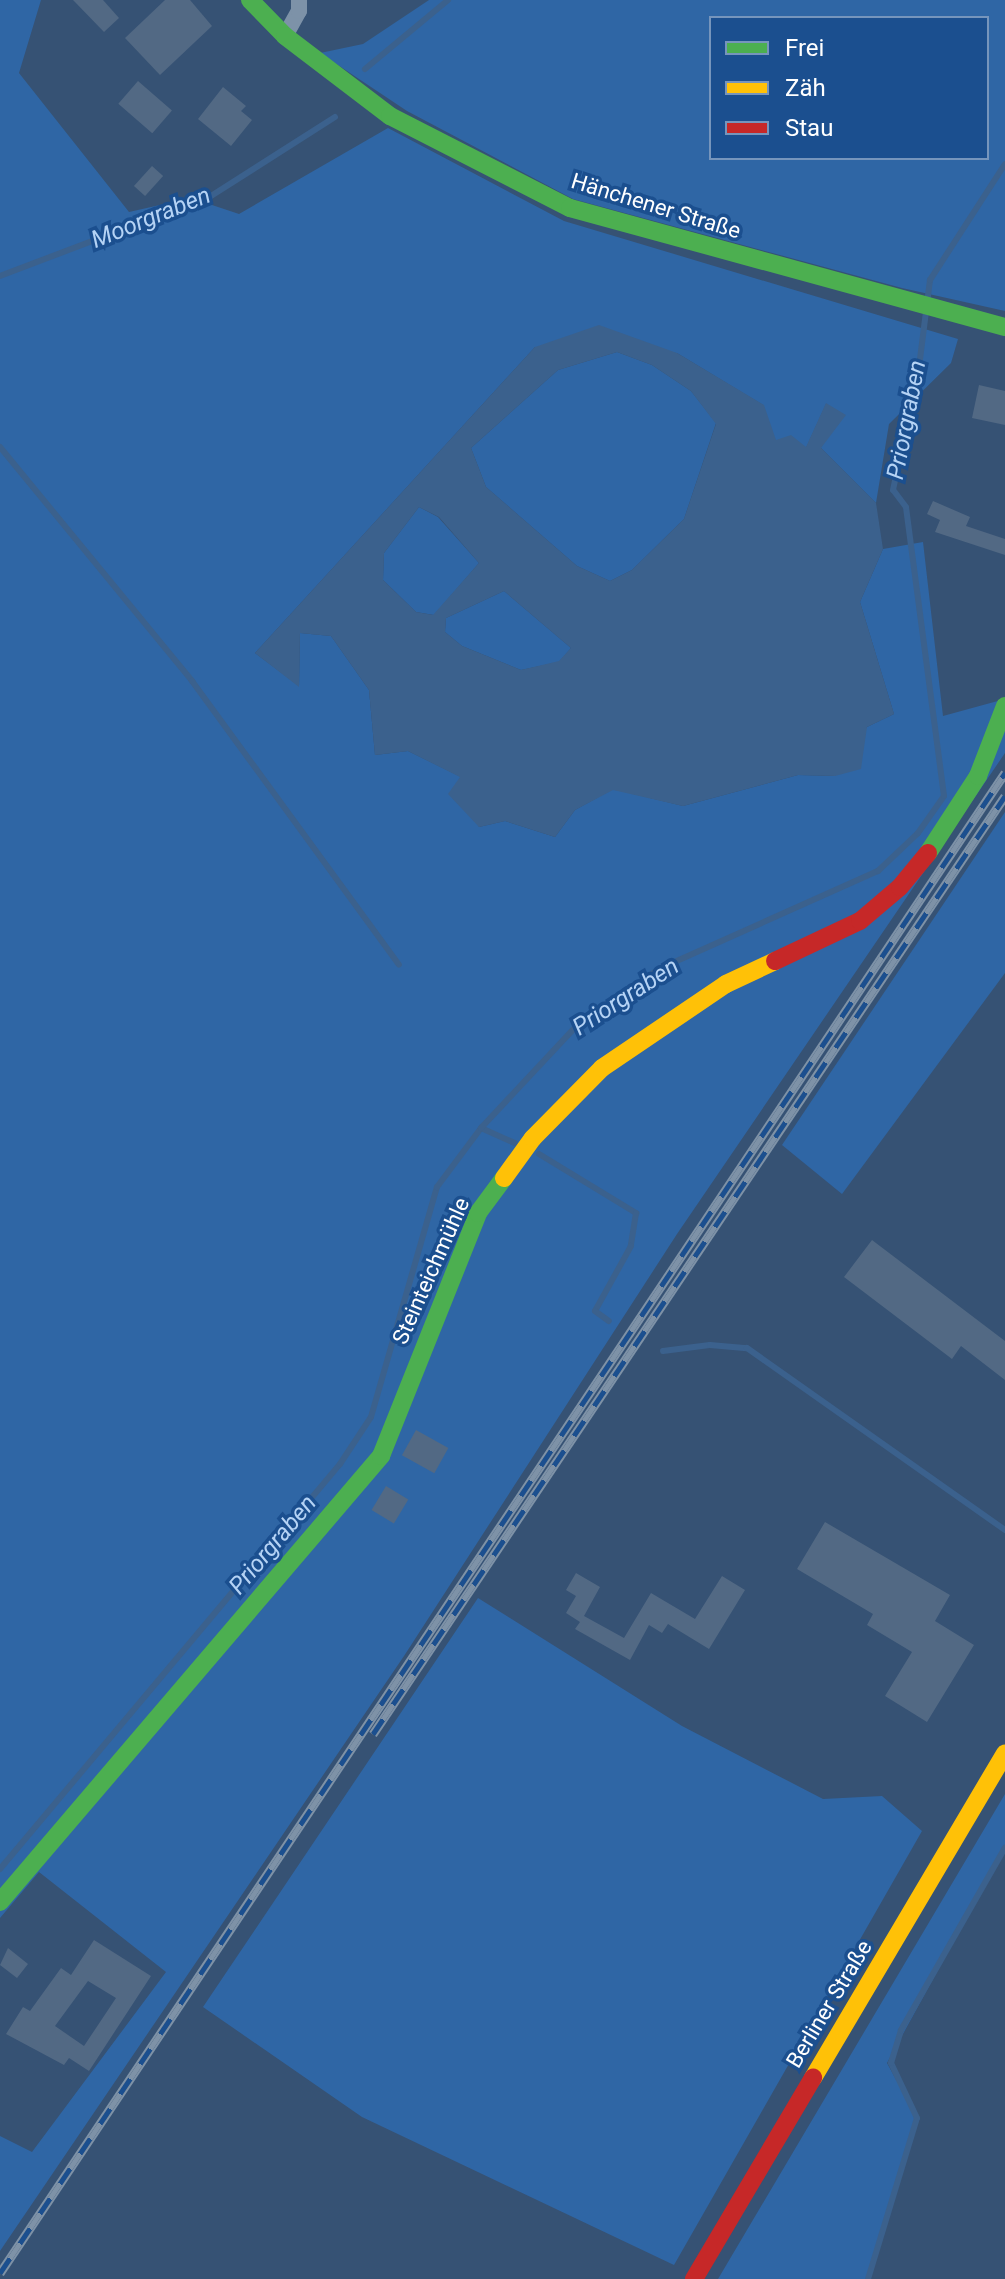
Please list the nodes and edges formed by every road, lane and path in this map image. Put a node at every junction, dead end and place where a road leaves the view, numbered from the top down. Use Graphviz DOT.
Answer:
graph roads {
  1 [pos="250,0"];
  2 [pos="299,0"];
  3 [pos="285,36"];
  4 [pos="1005,327"];
  5 [pos="1005,706"];
  6 [pos="1005,1753"];
  7 [pos="0,1902"];
  8 [pos="694,2279"];
  1 -- 3 [label="street, Hänchener Straße"];
  2 -- 3 [label="street"];
  3 -- 4 [label="street, Hänchener Straße"];
  5 -- 7 [label="street, Steinteichmühle"];
  6 -- 8 [label="street, Berliner Straße"];
}
